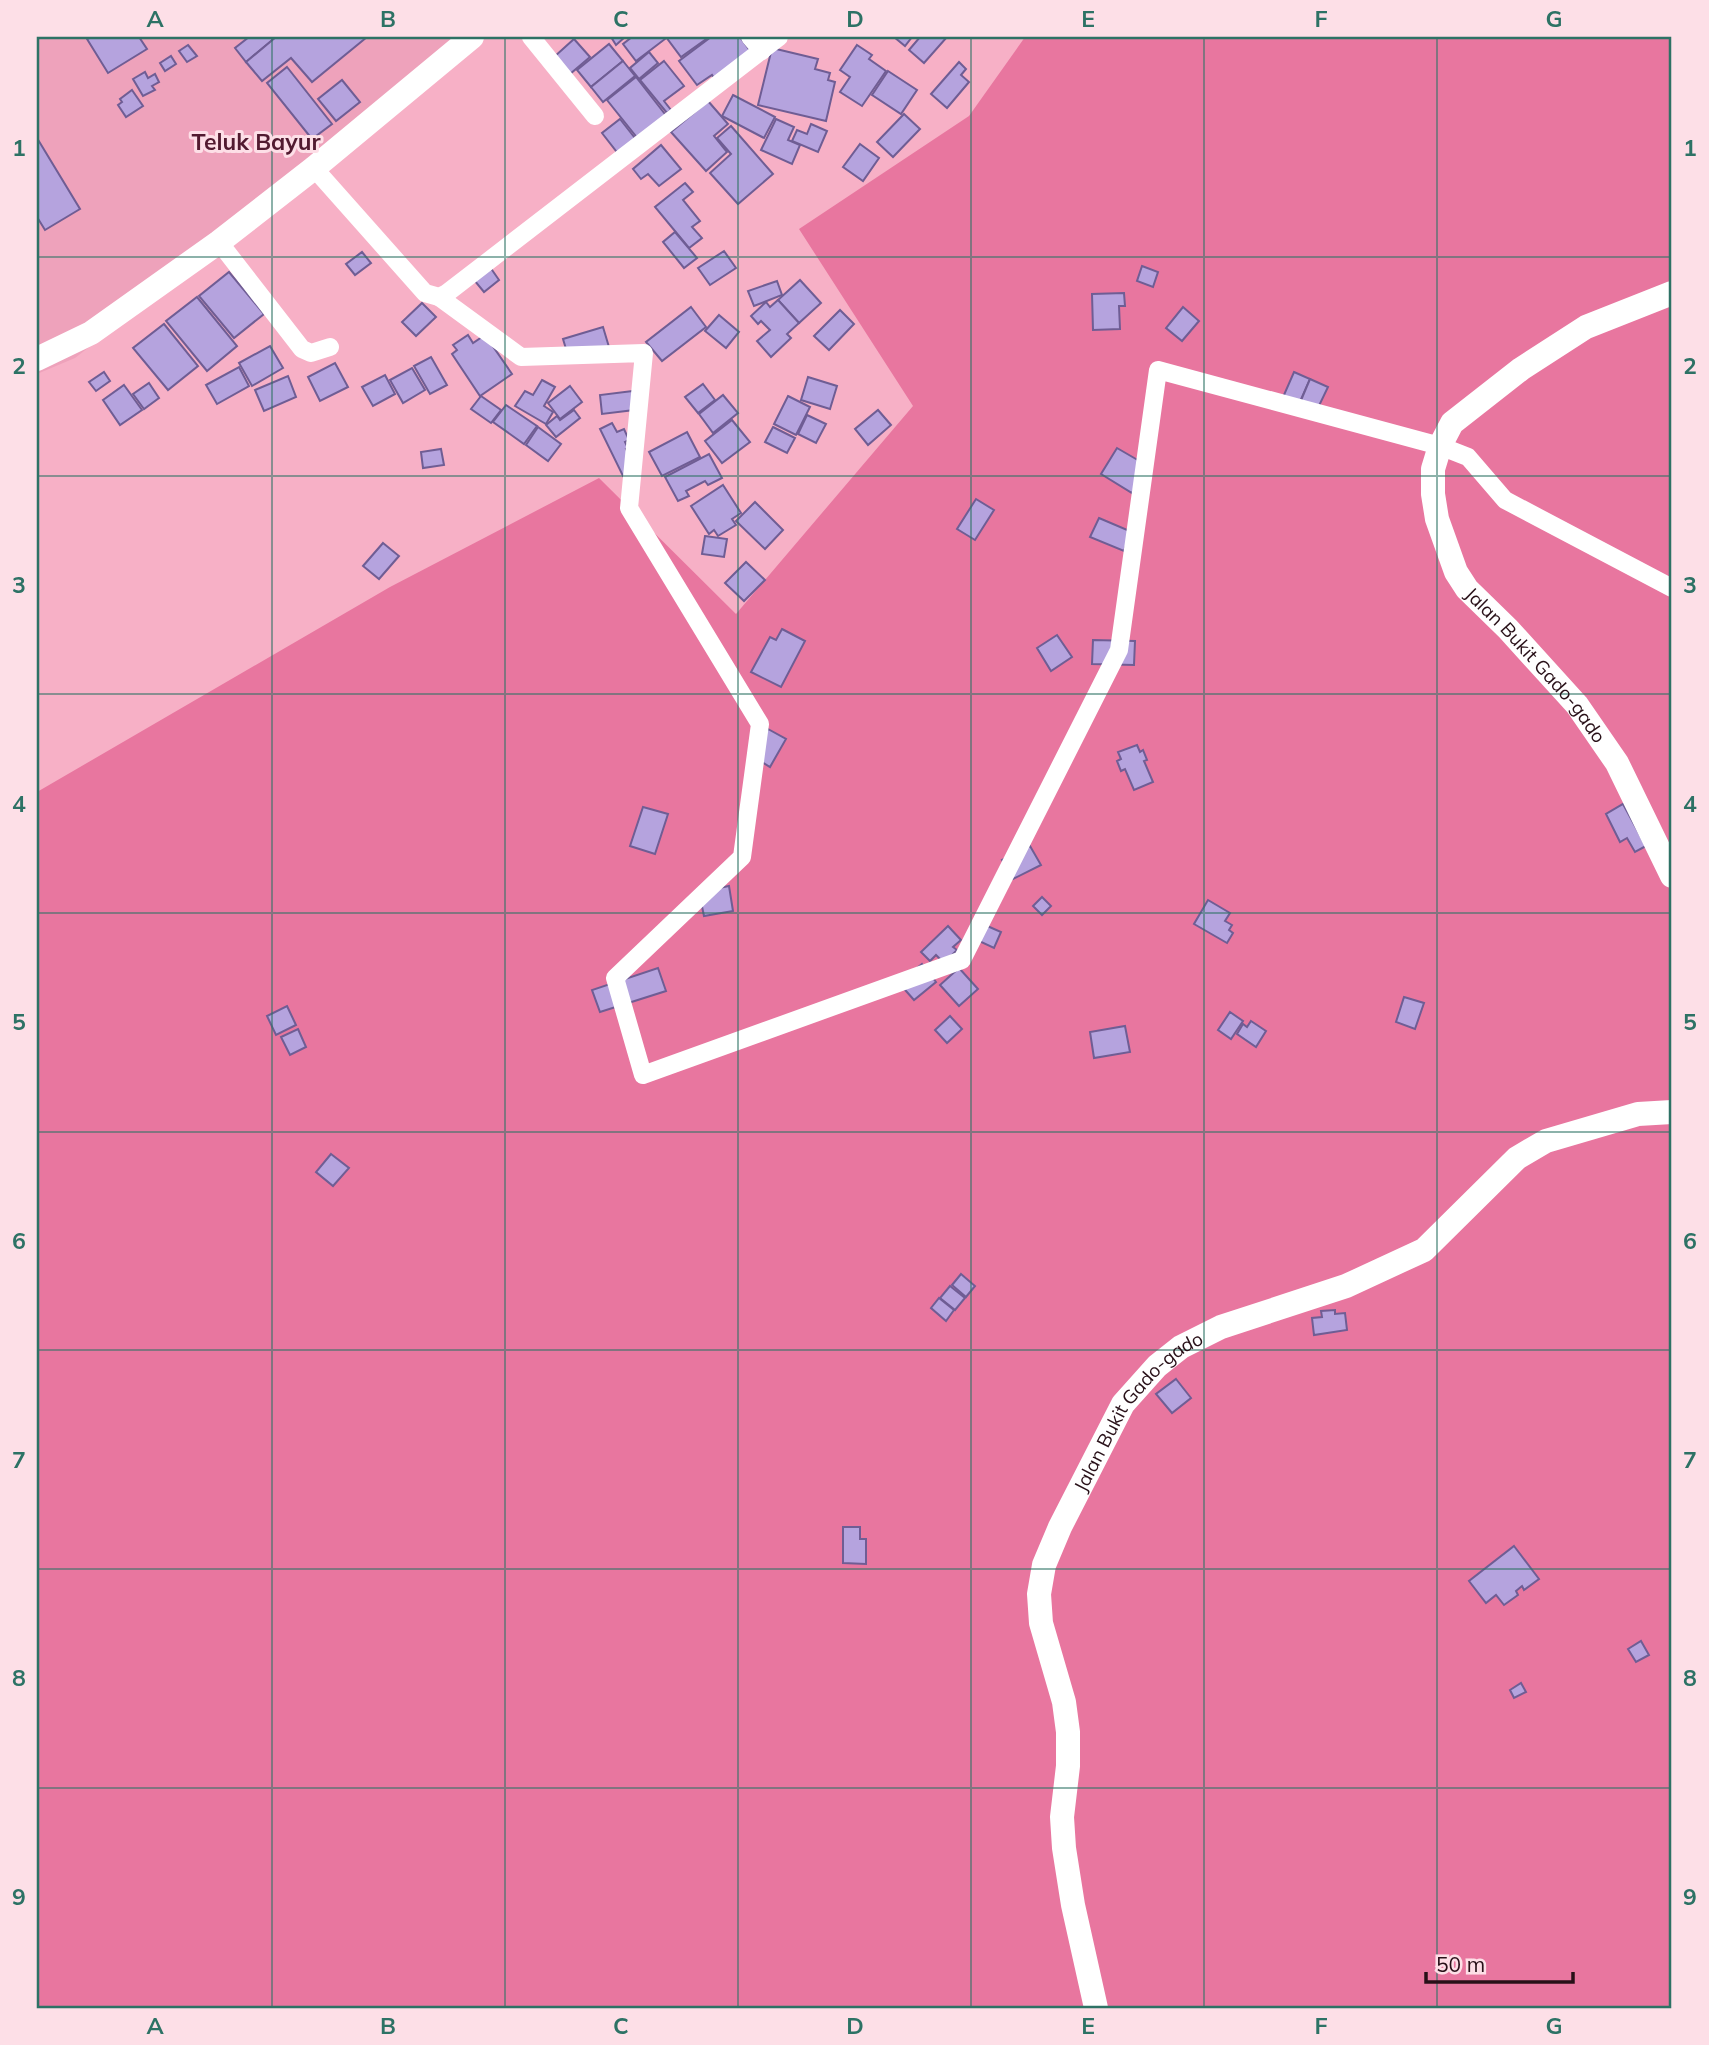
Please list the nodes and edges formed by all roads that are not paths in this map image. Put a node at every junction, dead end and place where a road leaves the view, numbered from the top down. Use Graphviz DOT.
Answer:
graph roads {
  1 [pos="472,37"];
  2 [pos="531,37"];
  3 [pos="779,37"];
  4 [pos="756,44"];
  5 [pos="595,116"];
  6 [pos="314,168"];
  7 [pos="219,242"];
  8 [pos="1672,293"];
  9 [pos="439,297"];
  10 [pos="330,347"];
  11 [pos="37,359"];
  12 [pos="1440,446"];
  13 [pos="1672,588"];
  14 [pos="1672,876"];
  15 [pos="1672,1112"];
  16 [pos="1096,2008"];
  1 -- 6 [label="street"];
  2 -- 5 [label="street"];
  3 -- 4 [label="street"];
  4 -- 9 [label="street"];
  6 -- 7 [label="street"];
  6 -- 9 [label="street"];
  7 -- 10 [label="street"];
  7 -- 11 [label="street"];
  8 -- 12 [label="street"];
  9 -- 12 [label="street"];
  12 -- 13 [label="street"];
  12 -- 14 [label="street, Jalan Bukit Gado-gado"];
  15 -- 16 [label="street, Jalan Bukit Gado-gado"];
}
